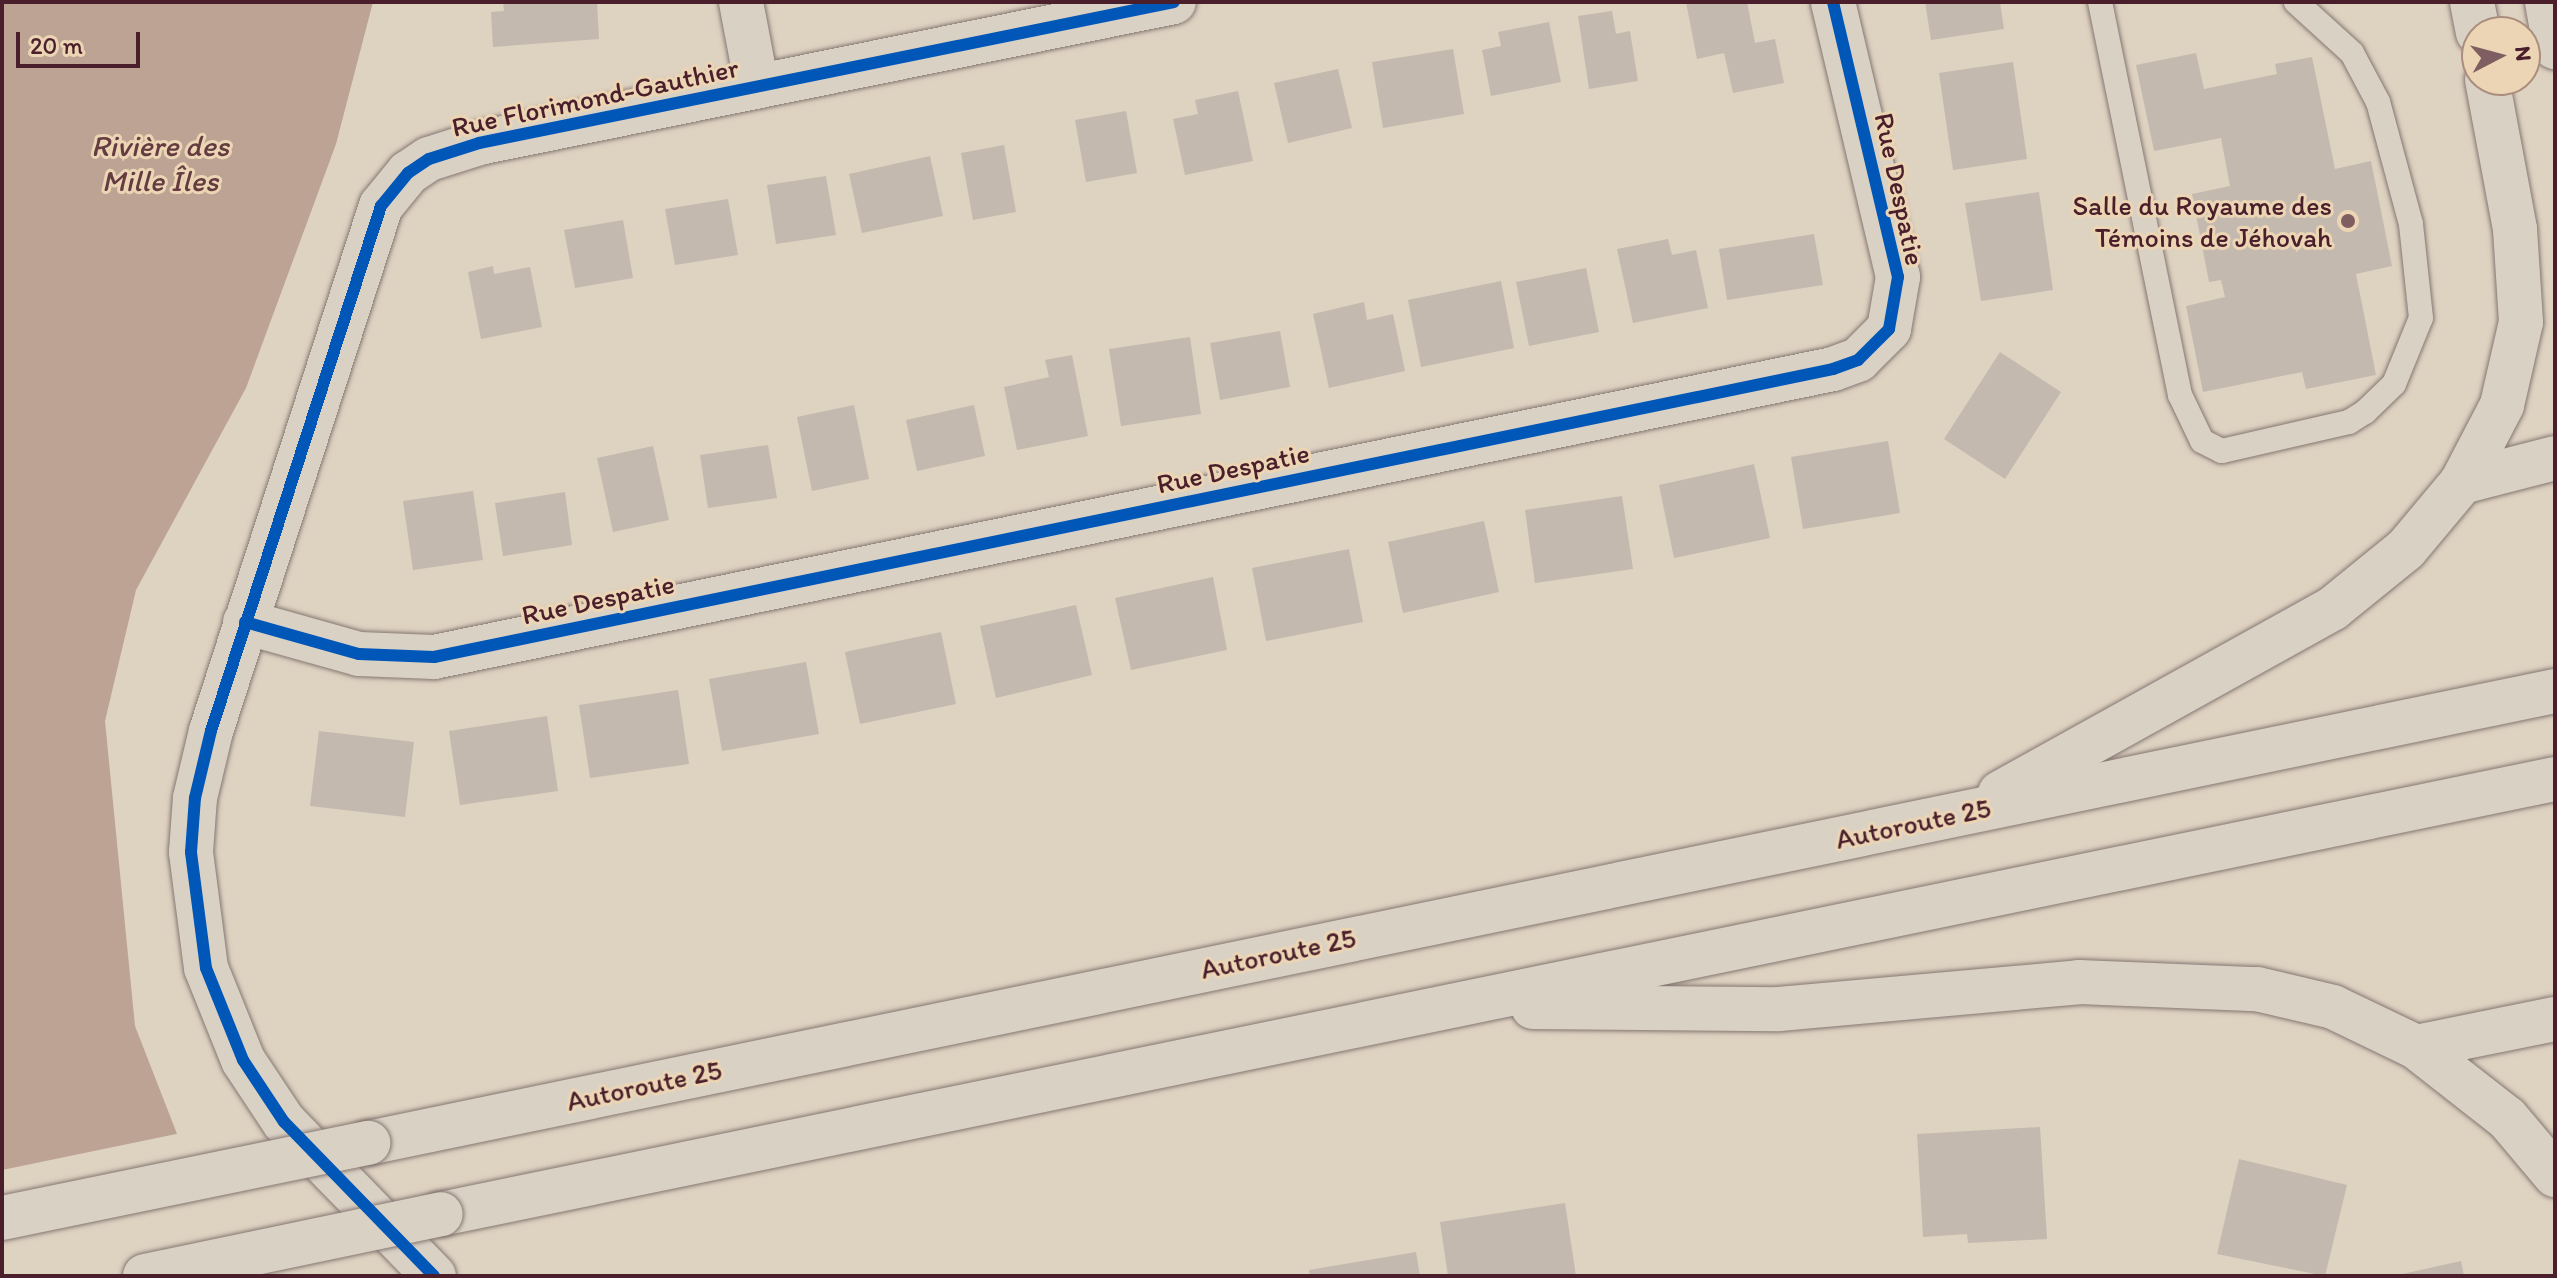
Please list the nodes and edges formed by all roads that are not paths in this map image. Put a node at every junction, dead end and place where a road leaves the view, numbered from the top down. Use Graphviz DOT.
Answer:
graph roads {
  1 [pos="741,2"];
  2 [pos="1174,2"];
  3 [pos="1833,2"];
  4 [pos="2100,2"];
  5 [pos="2296,2"];
  6 [pos="2547,2"];
  7 [pos="2555,47"];
  8 [pos="757,87"];
  9 [pos="2490,96"];
  10 [pos="2555,458"];
  11 [pos="2462,482"];
  12 [pos="245,622"];
  13 [pos="2555,691"];
  14 [pos="2555,779"];
  15 [pos="1967,812"];
  16 [pos="1446,1006"];
  17 [pos="2555,1019"];
  18 [pos="2416,1047"];
  19 [pos="2555,1175"];
  20 [pos="2,1218"];
  21 [pos="145,1276"];
  22 [pos="434,1276"];
  1 -- 8 [label="main road"];
  2 -- 8 [label="main road, Rue Florimond-Gauthier"];
  3 -- 12 [label="main road, Rue Despatie"];
  4 -- 5 [label="lane"];
  6 -- 7 [label="main road"];
  8 -- 12 [label="main road, Rue Florimond-Gauthier"];
  9 -- 11 [label="main road"];
  10 -- 11 [label="main road"];
  11 -- 15 [label="main road"];
  12 -- 22 [label="main road, Rue Florimond-Gauthier"];
  13 -- 15 [label="main road, Autoroute 25"];
  14 -- 16 [label="main road"];
  15 -- 20 [label="main road, Autoroute 25, bridge"];
  16 -- 18 [label="main road"];
  16 -- 21 [label="main road, bridge"];
  17 -- 18 [label="main road"];
  18 -- 19 [label="main road"];
}
